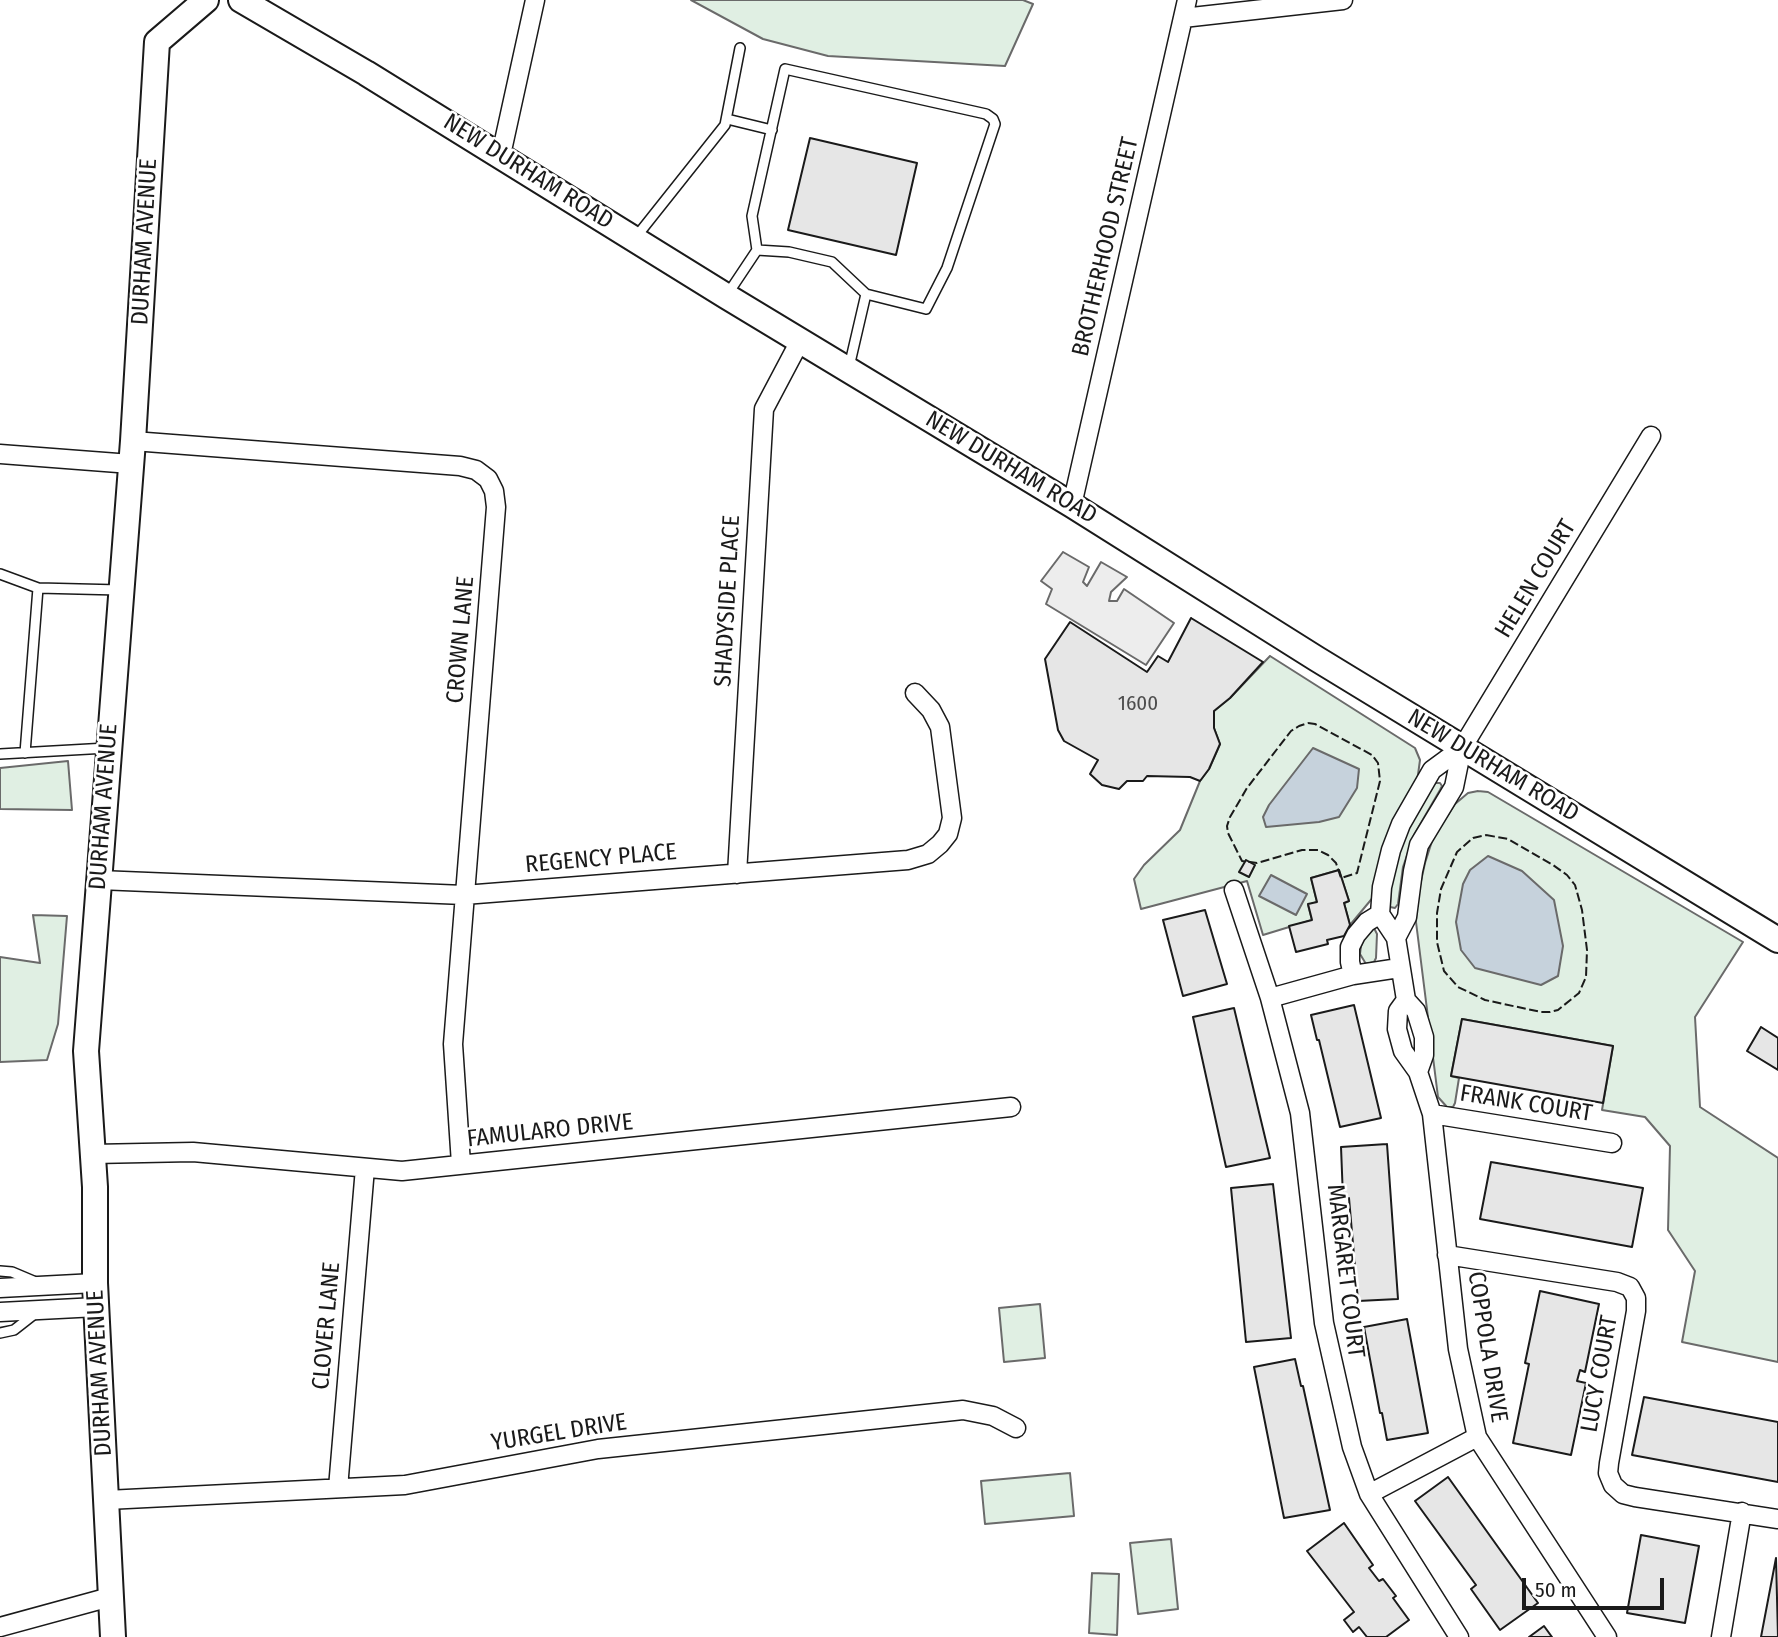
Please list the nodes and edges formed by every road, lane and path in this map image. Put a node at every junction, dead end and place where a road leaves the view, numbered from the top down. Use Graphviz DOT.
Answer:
graph roads {
  1 [pos="206,0"];
  2 [pos="241,0"];
  3 [pos="535,0"];
  4 [pos="1187,0"];
  5 [pos="1343,0"];
  6 [pos="1183,18"];
  7 [pos="740,48"];
  8 [pos="727,119"];
  9 [pos="772,130"];
  10 [pos="501,155"];
  11 [pos="635,238"];
  12 [pos="757,250"];
  13 [pos="866,294"];
  14 [pos="726,296"];
  15 [pos="800,340"];
  16 [pos="849,369"];
  17 [pos="1651,436"];
  18 [pos="132,452"];
  19 [pos="0,454"];
  20 [pos="1072,505"];
  21 [pos="0,574"];
  22 [pos="38,588"];
  23 [pos="121,590"];
  24 [pos="915,692"];
  25 [pos="109,747"];
  26 [pos="1462,747"];
  27 [pos="25,753"];
  28 [pos="0,754"];
  29 [pos="737,873"];
  30 [pos="99,880"];
  31 [pos="1234,890"];
  32 [pos="464,895"];
  33 [pos="1380,914"];
  34 [pos="1396,938"];
  35 [pos="1778,940"];
  36 [pos="1399,968"];
  37 [pos="1353,975"];
  38 [pos="1270,998"];
  39 [pos="1011,1107"];
  40 [pos="1432,1114"];
  41 [pos="1612,1143"];
  42 [pos="93,1154"];
  43 [pos="461,1164"];
  44 [pos="365,1168"];
  45 [pos="1447,1255"];
  46 [pos="0,1271"];
  47 [pos="95,1283"];
  48 [pos="43,1286"];
  49 [pos="0,1288"];
  50 [pos="97,1307"];
  51 [pos="41,1309"];
  52 [pos="0,1312"];
  53 [pos="0,1333"];
  54 [pos="1016,1428"];
  55 [pos="1477,1437"];
  56 [pos="338,1488"];
  57 [pos="1369,1494"];
  58 [pos="107,1500"];
  59 [pos="1742,1512"];
  60 [pos="1778,1518"];
  61 [pos="110,1597"];
  62 [pos="0,1627"];
  63 [pos="113,1637"];
  64 [pos="1460,1637"];
  65 [pos="1606,1637"];
  66 [pos="1721,1637"];
  1 -- 18 [label="main road, DURHAM AVENUE"];
  2 -- 10 [label="main road, NEW DURHAM ROAD"];
  3 -- 10 [label="street"];
  4 -- 6 [label="street, BROTHERHOOD STREET"];
  5 -- 6 [label="street"];
  6 -- 20 [label="street, BROTHERHOOD STREET"];
  7 -- 8 [label="lane"];
  8 -- 9 [label="lane"];
  8 -- 11 [label="lane"];
  9 -- 12 [label="lane"];
  9 -- 13 [label="lane"];
  10 -- 11 [label="main road, NEW DURHAM ROAD"];
  11 -- 14 [label="main road, NEW DURHAM ROAD"];
  12 -- 13 [label="lane"];
  12 -- 14 [label="lane"];
  13 -- 16 [label="lane"];
  14 -- 15 [label="main road, NEW DURHAM ROAD"];
  15 -- 16 [label="main road, NEW DURHAM ROAD"];
  15 -- 29 [label="street, SHADYSIDE PLACE"];
  16 -- 20 [label="main road, NEW DURHAM ROAD"];
  17 -- 26 [label="street, HELEN COURT"];
  18 -- 19 [label="street, CROWN LANE"];
  18 -- 23 [label="main road, DURHAM AVENUE"];
  18 -- 32 [label="street, CROWN LANE"];
  20 -- 26 [label="main road, NEW DURHAM ROAD"];
  21 -- 22 [label="lane"];
  22 -- 23 [label="lane"];
  22 -- 27 [label="lane"];
  23 -- 25 [label="main road, DURHAM AVENUE"];
  24 -- 29 [label="street, REGENCY PLACE"];
  25 -- 27 [label="lane"];
  25 -- 30 [label="main road, DURHAM AVENUE"];
  26 -- 33 [label="street"];
  26 -- 34 [label="street, COPPOLA DRIVE"];
  26 -- 35 [label="main road, NEW DURHAM ROAD"];
  27 -- 28 [label="lane"];
  29 -- 32 [label="street, REGENCY PLACE"];
  30 -- 32 [label="street, REGENCY PLACE"];
  30 -- 42 [label="main road, DURHAM AVENUE"];
  31 -- 38 [label="street, MARGARET COURT"];
  32 -- 43 [label="street, CROWN LANE"];
  33 -- 34 [label="street, COPPOLA DRIVE"];
  33 -- 37 [label="street"];
  34 -- 36 [label="street, COPPOLA DRIVE"];
  36 -- 37 [label="street"];
  36 -- 40 [label="street, COPPOLA DRIVE"];
  37 -- 38 [label="street"];
  38 -- 57 [label="street, MARGARET COURT"];
  39 -- 43 [label="street, FAMULARO DRIVE"];
  40 -- 41 [label="street, FRANK COURT"];
  40 -- 45 [label="street, COPPOLA DRIVE"];
  42 -- 44 [label="street, FAMULARO DRIVE"];
  42 -- 47 [label="main road, DURHAM AVENUE"];
  43 -- 44 [label="street, FAMULARO DRIVE"];
  44 -- 56 [label="street, CLOVER LANE"];
  45 -- 55 [label="street, COPPOLA DRIVE"];
  45 -- 59 [label="street, LUCY COURT"];
  46 -- 48 [label="lane"];
  47 -- 48 [label="street"];
  47 -- 50 [label="main road, DURHAM AVENUE"];
  48 -- 49 [label="street"];
  50 -- 51 [label="street"];
  50 -- 58 [label="main road, DURHAM AVENUE"];
  51 -- 52 [label="street"];
  51 -- 53 [label="lane"];
  54 -- 56 [label="street, YURGEL DRIVE"];
  55 -- 57 [label="street"];
  55 -- 65 [label="street, COPPOLA DRIVE"];
  56 -- 58 [label="street, YURGEL DRIVE"];
  57 -- 64 [label="street, MARGARET COURT"];
  58 -- 61 [label="main road, DURHAM AVENUE"];
  59 -- 60 [label="street, LUCY COURT"];
  59 -- 66 [label="street"];
  61 -- 62 [label="street"];
  61 -- 63 [label="main road, DURHAM AVENUE"];
}
